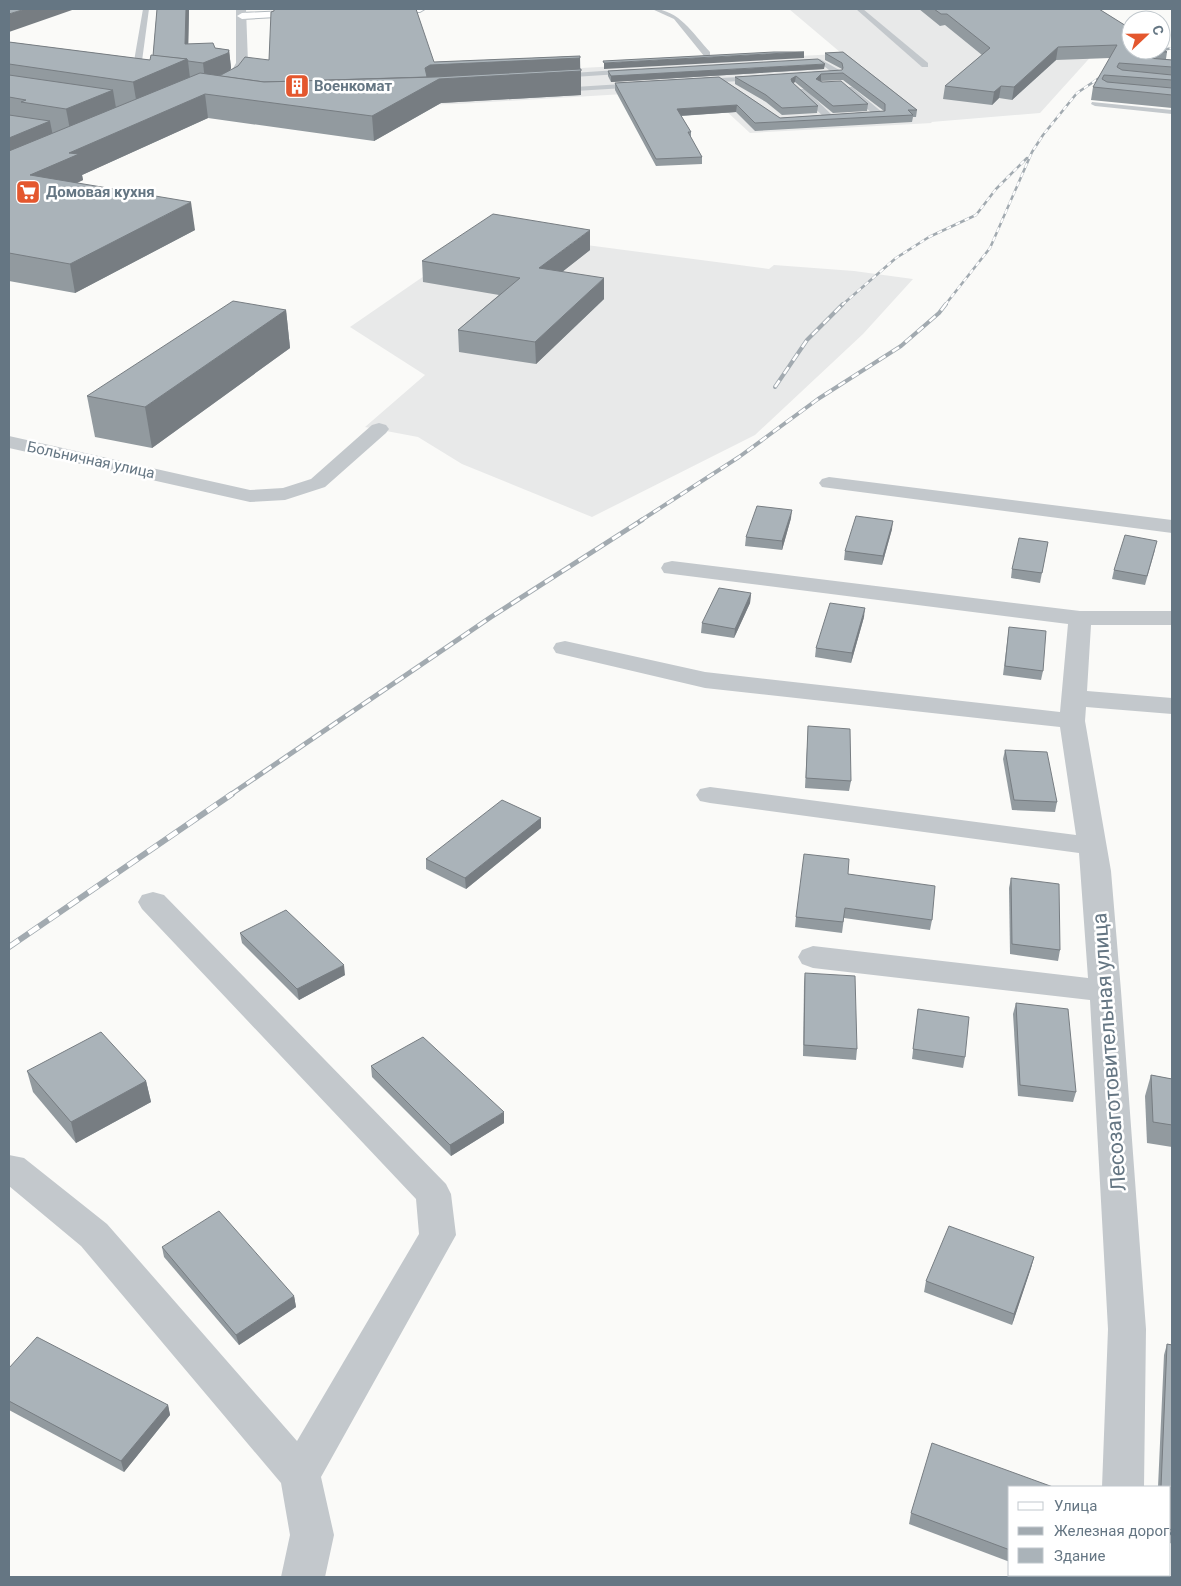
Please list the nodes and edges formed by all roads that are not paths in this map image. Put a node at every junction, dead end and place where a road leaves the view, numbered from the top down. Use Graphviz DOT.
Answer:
graph roads {
  1 [pos="146,9"];
  2 [pos="394,9"];
  3 [pos="420,9"];
  4 [pos="656,9"];
  5 [pos="858,9"];
  6 [pos="366,11"];
  7 [pos="242,12"];
  8 [pos="318,13"];
  9 [pos="707,54"];
  10 [pos="790,62"];
  11 [pos="925,65"];
  12 [pos="641,71"];
  13 [pos="818,74"];
  14 [pos="144,76"];
  15 [pos="551,76"];
  16 [pos="135,77"];
  17 [pos="770,77"];
  18 [pos="156,80"];
  19 [pos="721,80"];
  20 [pos="691,82"];
  21 [pos="843,84"];
  22 [pos="642,85"];
  23 [pos="805,86"];
  24 [pos="205,89"];
  25 [pos="734,89"];
  26 [pos="554,90"];
  27 [pos="1095,104"];
  28 [pos="1172,112"];
  29 [pos="855,116"];
  30 [pos="830,118"];
  31 [pos="379,430"];
  32 [pos="9,442"];
  33 [pos="829,483"];
  34 [pos="1172,527"];
  35 [pos="672,568"];
  36 [pos="1080,618"];
  37 [pos="1172,618"];
  38 [pos="565,648"];
  39 [pos="1172,706"];
  40 [pos="1073,710"];
  41 [pos="710,795"];
  42 [pos="1092,846"];
  43 [pos="153,902"];
  44 [pos="813,957"];
  45 [pos="1105,991"];
  46 [pos="11,1168"];
  47 [pos="300,1475"];
  48 [pos="1122,1486"];
  49 [pos="303,1577"];
  1 -- 14 [label="lane"];
  2 -- 3 [label="street"];
  2 -- 6 [label="street"];
  4 -- 9 [label="lane"];
  5 -- 11 [label="lane"];
  7 -- 8 [label="street"];
  7 -- 24 [label="street"];
  10 -- 13 [label="lane"];
  12 -- 15 [label="lane"];
  14 -- 16 [label="lane"];
  14 -- 18 [label="lane"];
  17 -- 19 [label="lane"];
  19 -- 20 [label="lane"];
  19 -- 25 [label="lane"];
  21 -- 29 [label="lane"];
  22 -- 26 [label="lane"];
  23 -- 30 [label="lane"];
  27 -- 28 [label="lane"];
  31 -- 32 [label="street, Больничная улица"];
  33 -- 34 [label="street"];
  35 -- 36 [label="street"];
  36 -- 37 [label="street"];
  36 -- 40 [label="street, Лесозаготовительная улица"];
  38 -- 40 [label="street"];
  39 -- 40 [label="street"];
  40 -- 42 [label="street, Лесозаготовительная улица"];
  41 -- 42 [label="street"];
  42 -- 45 [label="street, Лесозаготовительная улица"];
  43 -- 47 [label="street"];
  44 -- 45 [label="street"];
  45 -- 48 [label="street, Лесозаготовительная улица"];
  46 -- 47 [label="street"];
  47 -- 49 [label="street"];
}
